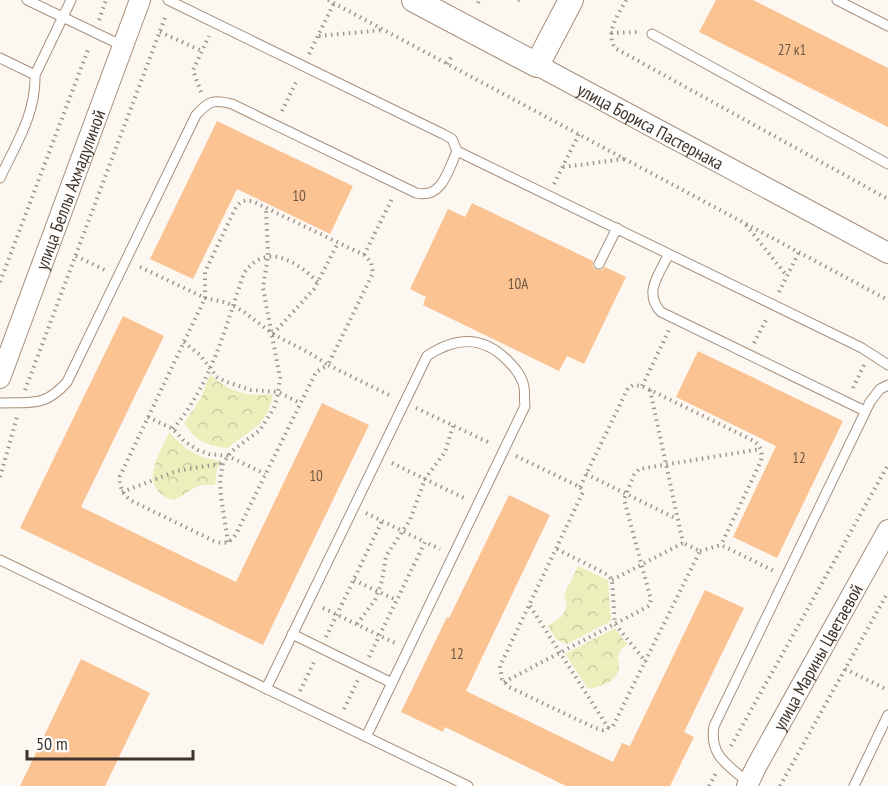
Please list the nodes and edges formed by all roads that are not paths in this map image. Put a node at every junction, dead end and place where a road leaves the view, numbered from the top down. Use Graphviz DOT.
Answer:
graph roads {
  1 [pos="27,0"];
  2 [pos="72,0"];
  3 [pos="140,0"];
  4 [pos="414,0"];
  5 [pos="571,0"];
  6 [pos="837,0"];
  7 [pos="170,1"];
  8 [pos="63,17"];
  9 [pos="888,26"];
  10 [pos="652,34"];
  11 [pos="123,46"];
  12 [pos="0,58"];
  13 [pos="537,65"];
  14 [pos="35,75"];
  15 [pos="457,151"];
  16 [pos="888,164"];
  17 [pos="0,178"];
  18 [pos="617,228"];
  19 [pos="888,253"];
  20 [pos="669,254"];
  21 [pos="599,264"];
  22 [pos="888,365"];
  23 [pos="0,378"];
  24 [pos="888,384"];
  25 [pos="0,403"];
  26 [pos="865,411"];
  27 [pos="888,530"];
  28 [pos="0,561"];
  29 [pos="292,634"];
  30 [pos="392,683"];
  31 [pos="266,689"];
  32 [pos="888,715"];
  33 [pos="366,737"];
  34 [pos="748,785"];
  35 [pos="468,786"];
  36 [pos="854,786"];
  1 -- 8 [label="lane"];
  2 -- 8 [label="lane"];
  3 -- 11 [label="street, улица Беллы Ахмадулиной"];
  4 -- 13 [label="street, улица Бориса Пастернака"];
  5 -- 13 [label="street"];
  6 -- 9 [label="lane"];
  7 -- 15 [label="lane"];
  8 -- 11 [label="lane"];
  8 -- 14 [label="lane"];
  10 -- 16 [label="lane"];
  11 -- 23 [label="street, улица Беллы Ахмадулиной"];
  12 -- 14 [label="lane"];
  13 -- 19 [label="street, улица Бориса Пастернака"];
  14 -- 17 [label="lane"];
  15 -- 18 [label="lane"];
  15 -- 25 [label="lane"];
  18 -- 20 [label="lane"];
  18 -- 21 [label="lane"];
  20 -- 22 [label="lane"];
  20 -- 26 [label="lane"];
  24 -- 26 [label="lane"];
  26 -- 34 [label="lane"];
  27 -- 34 [label="street, улица Марины Цветаевой"];
  28 -- 31 [label="lane"];
  29 -- 30 [label="lane"];
  29 -- 30 [label="lane"];
  29 -- 31 [label="lane"];
  30 -- 33 [label="lane"];
  31 -- 33 [label="lane"];
  32 -- 36 [label="lane"];
  33 -- 35 [label="lane"];
}
